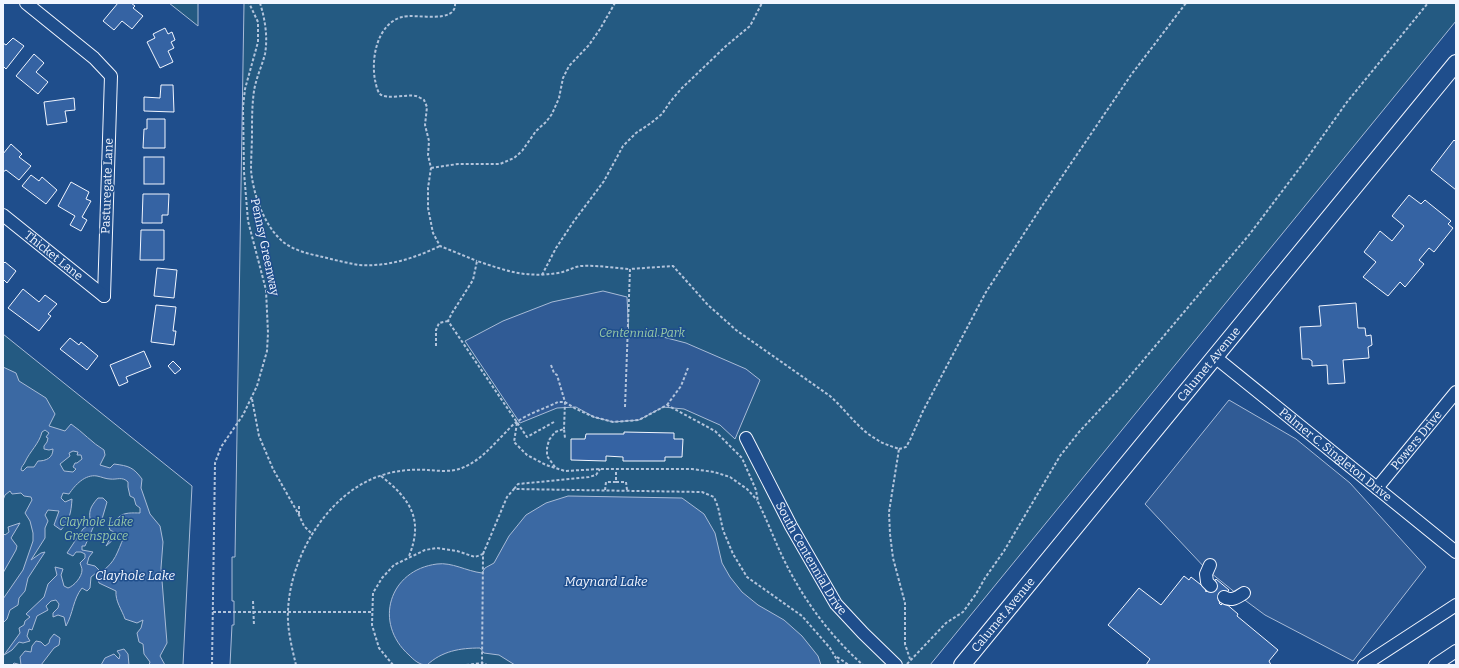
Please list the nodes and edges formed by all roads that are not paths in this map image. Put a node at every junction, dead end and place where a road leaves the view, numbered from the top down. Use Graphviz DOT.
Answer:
graph roads {
  1 [pos="26,3"];
  2 [pos="1456,63"];
  3 [pos="3,215"];
  4 [pos="104,296"];
  5 [pos="1215,357"];
  6 [pos="1456,392"];
  7 [pos="746,438"];
  8 [pos="1377,488"];
  9 [pos="1456,552"];
  10 [pos="1210,565"];
  11 [pos="1211,586"];
  12 [pos="1244,594"];
  13 [pos="1224,597"];
  14 [pos="1456,605"];
  15 [pos="1456,651"];
  16 [pos="896,665"];
  17 [pos="962,665"];
  18 [pos="1364,665"];
  19 [pos="1435,665"];
  1 -- 4 [label="street, Pasturegate Lane"];
  2 -- 5 [label="main road, Calumet Avenue"];
  3 -- 4 [label="street, Thicket Lane"];
  5 -- 8 [label="street, Palmer C. Singleton Drive"];
  5 -- 17 [label="main road, Calumet Avenue"];
  6 -- 8 [label="street, Powers Drive"];
  7 -- 16 [label="street, South Centennial Drive"];
  8 -- 9 [label="street, Palmer C. Singleton Drive"];
  10 -- 11 [label="street"];
  12 -- 13 [label="street"];
  14 -- 18 [label="street"];
  15 -- 19 [label="street"];
}
